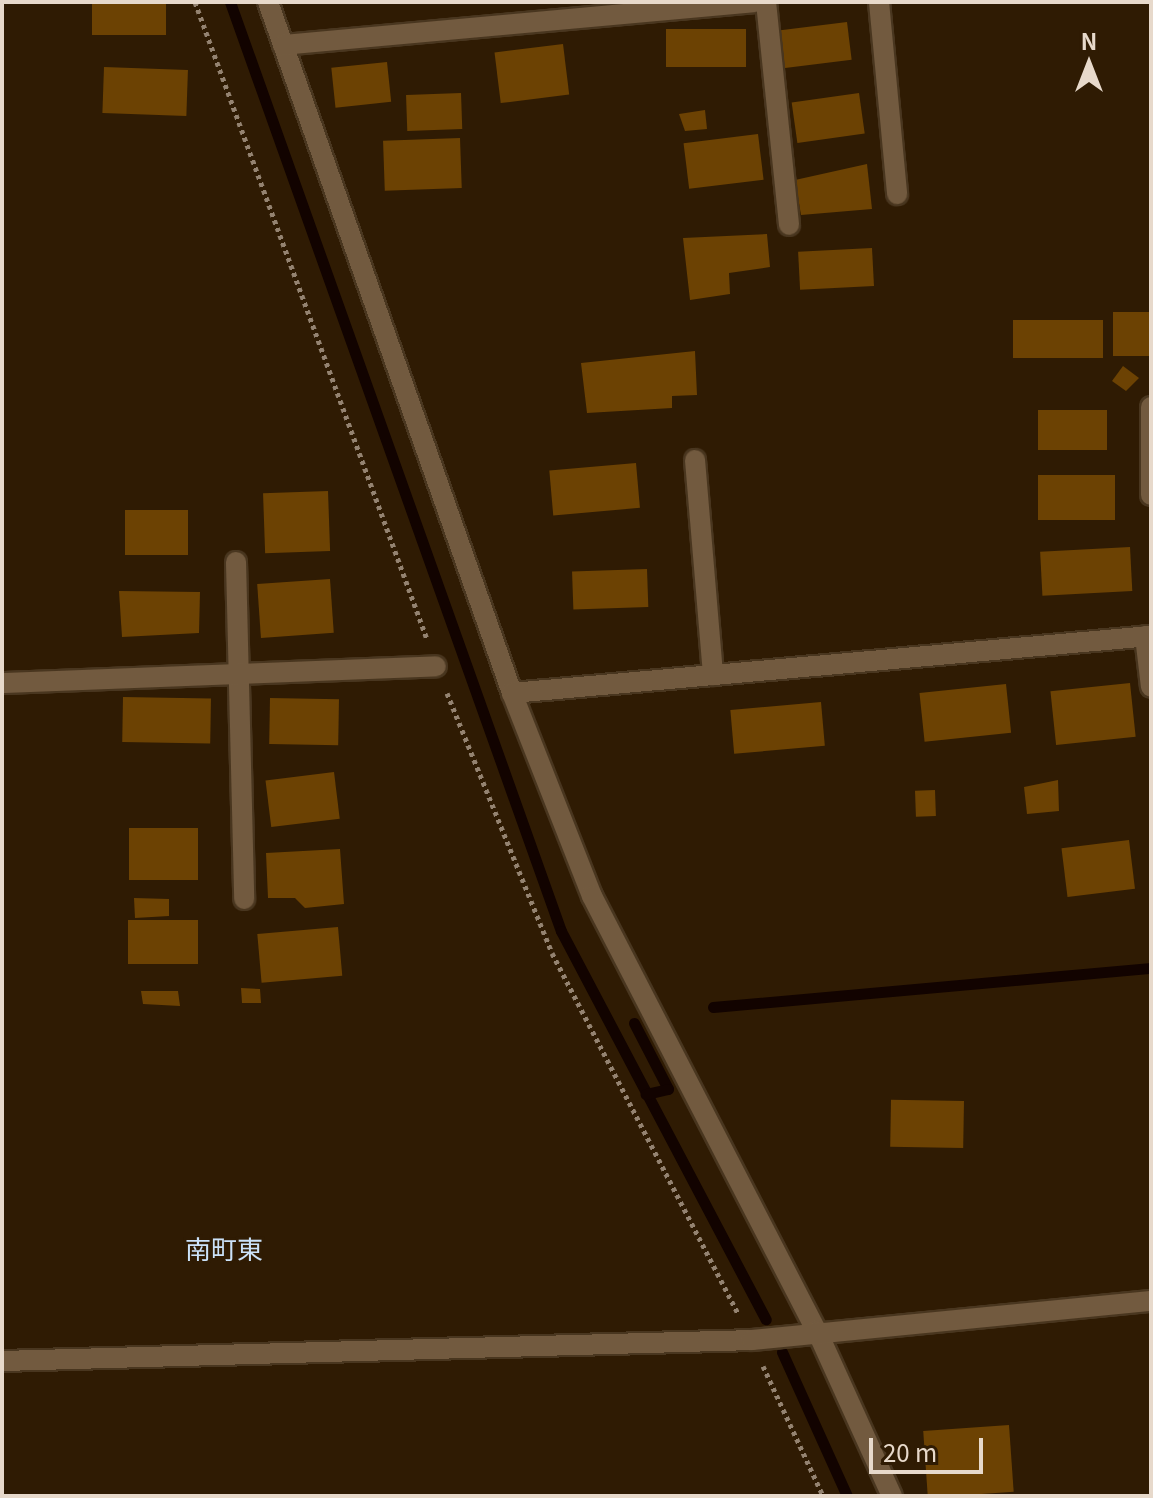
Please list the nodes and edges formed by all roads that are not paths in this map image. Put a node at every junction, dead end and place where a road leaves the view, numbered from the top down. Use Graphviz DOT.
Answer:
graph roads {
  1 [pos="268,2"];
  2 [pos="754,2"];
  3 [pos="766,2"];
  4 [pos="879,2"];
  5 [pos="283,45"];
  6 [pos="897,194"];
  7 [pos="789,225"];
  8 [pos="1151,407"];
  9 [pos="695,460"];
  10 [pos="1151,495"];
  11 [pos="236,562"];
  12 [pos="1148,636"];
  13 [pos="436,666"];
  14 [pos="236,674"];
  15 [pos="713,675"];
  16 [pos="2,683"];
  17 [pos="1151,687"];
  18 [pos="512,693"];
  19 [pos="244,899"];
  20 [pos="1151,1301"];
  21 [pos="817,1331"];
  22 [pos="2,1361"];
  23 [pos="892,1496"];
  1 -- 5 [label="street"];
  2 -- 5 [label="street"];
  3 -- 7 [label="street"];
  4 -- 6 [label="street"];
  5 -- 18 [label="street"];
  8 -- 10 [label="street"];
  9 -- 15 [label="street"];
  11 -- 14 [label="street"];
  12 -- 15 [label="street"];
  12 -- 17 [label="street"];
  13 -- 14 [label="street"];
  14 -- 16 [label="street"];
  14 -- 19 [label="street"];
  15 -- 18 [label="street"];
  18 -- 21 [label="street"];
  20 -- 21 [label="street"];
  21 -- 22 [label="street"];
  21 -- 23 [label="street"];
}
